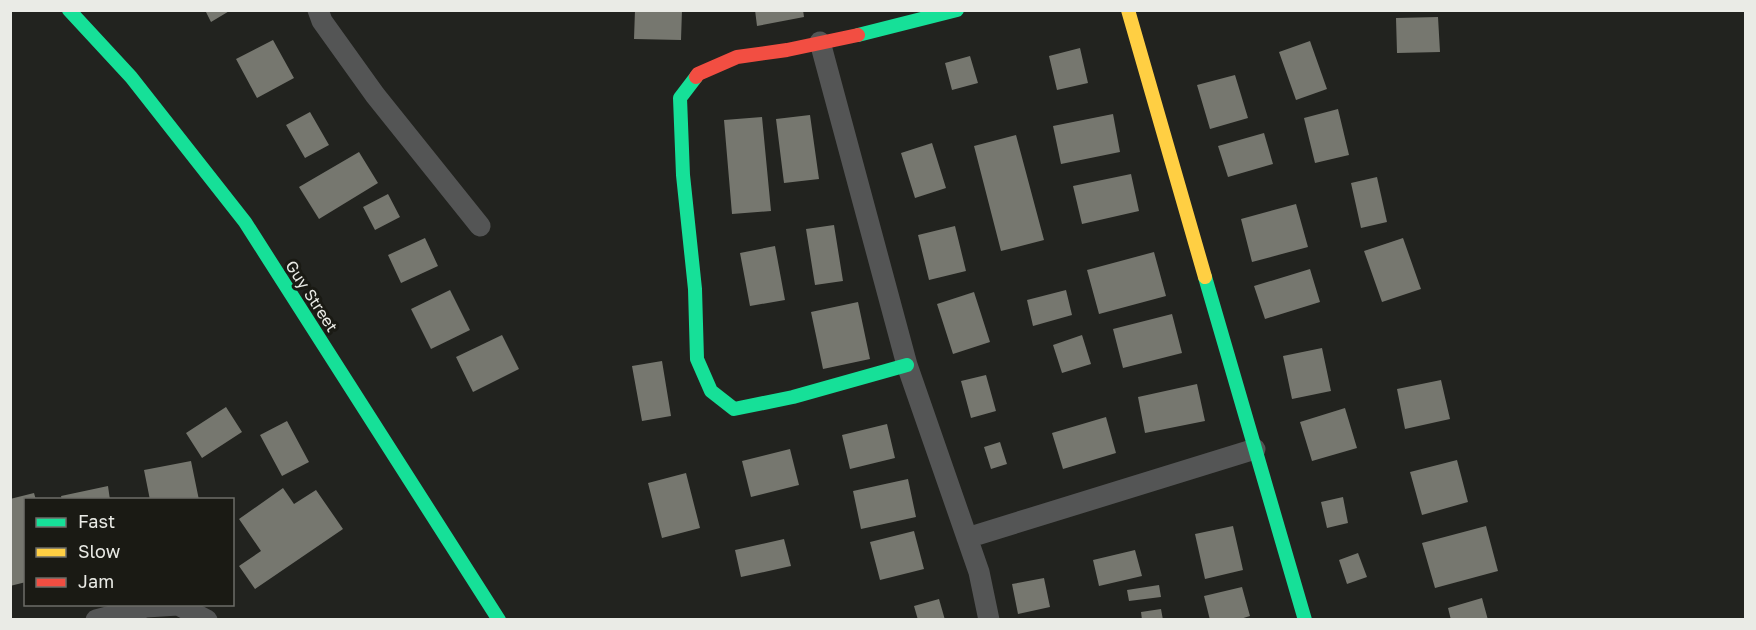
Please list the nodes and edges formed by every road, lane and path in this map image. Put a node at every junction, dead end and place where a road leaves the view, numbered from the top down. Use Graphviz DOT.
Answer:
graph roads {
  1 [pos="69,10"];
  2 [pos="318,10"];
  3 [pos="957,10"];
  4 [pos="1128,10"];
  5 [pos="820,42"];
  6 [pos="480,226"];
  7 [pos="907,365"];
  8 [pos="1255,449"];
  9 [pos="967,538"];
  10 [pos="162,606"];
  11 [pos="180,606"];
  12 [pos="96,620"];
  13 [pos="207,620"];
  14 [pos="499,620"];
  15 [pos="989,620"];
  16 [pos="1305,620"];
  1 -- 14 [label="street, Guy Street"];
  2 -- 6 [label="street"];
  3 -- 5 [label="street"];
  4 -- 8 [label="street"];
  5 -- 7 [label="street"];
  5 -- 7 [label="street"];
  7 -- 9 [label="street"];
  8 -- 9 [label="street"];
  8 -- 16 [label="street"];
  9 -- 15 [label="street"];
  10 -- 12 [label="street"];
  11 -- 13 [label="street"];
}
